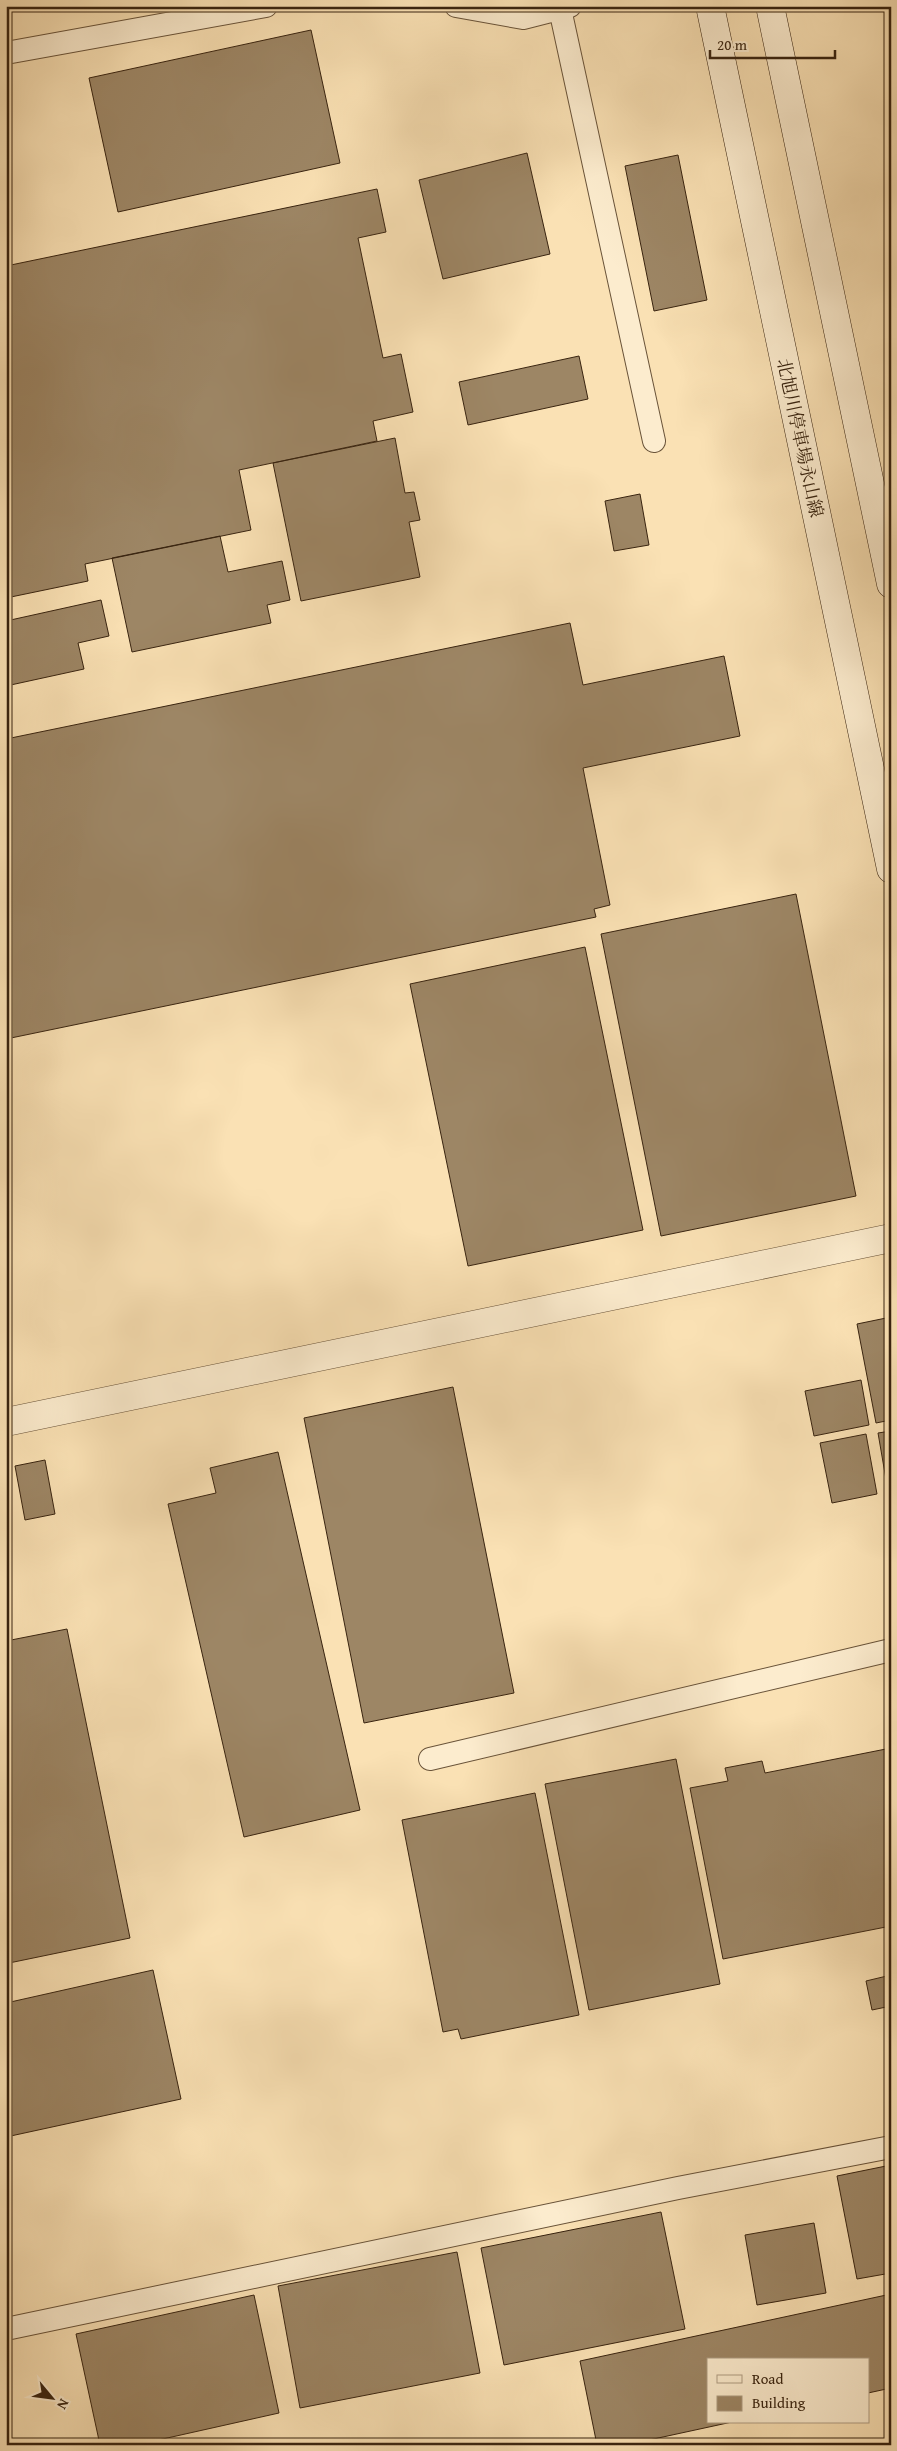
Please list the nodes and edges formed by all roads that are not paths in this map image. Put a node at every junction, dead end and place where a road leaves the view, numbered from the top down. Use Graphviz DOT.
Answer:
graph roads {
  1 [pos="266,6"];
  2 [pos="456,6"];
  3 [pos="710,6"];
  4 [pos="770,6"];
  5 [pos="565,8"];
  6 [pos="6,53"];
  7 [pos="654,441"];
  8 [pos="891,584"];
  9 [pos="884,804"];
  10 [pos="891,869"];
  11 [pos="891,1238"];
  12 [pos="6,1422"];
  13 [pos="891,1650"];
  14 [pos="430,1760"];
  15 [pos="891,2148"];
  16 [pos="6,2329"];
  1 -- 6 [label="lane"];
  2 -- 5 [label="lane"];
  3 -- 9 [label="main road, 北旭川停車場永山線"];
  4 -- 8 [label="main road"];
  5 -- 7 [label="lane"];
  9 -- 10 [label="main road, 北旭川停車場永山線"];
  11 -- 12 [label="main road"];
  13 -- 14 [label="lane"];
  15 -- 16 [label="lane"];
}
